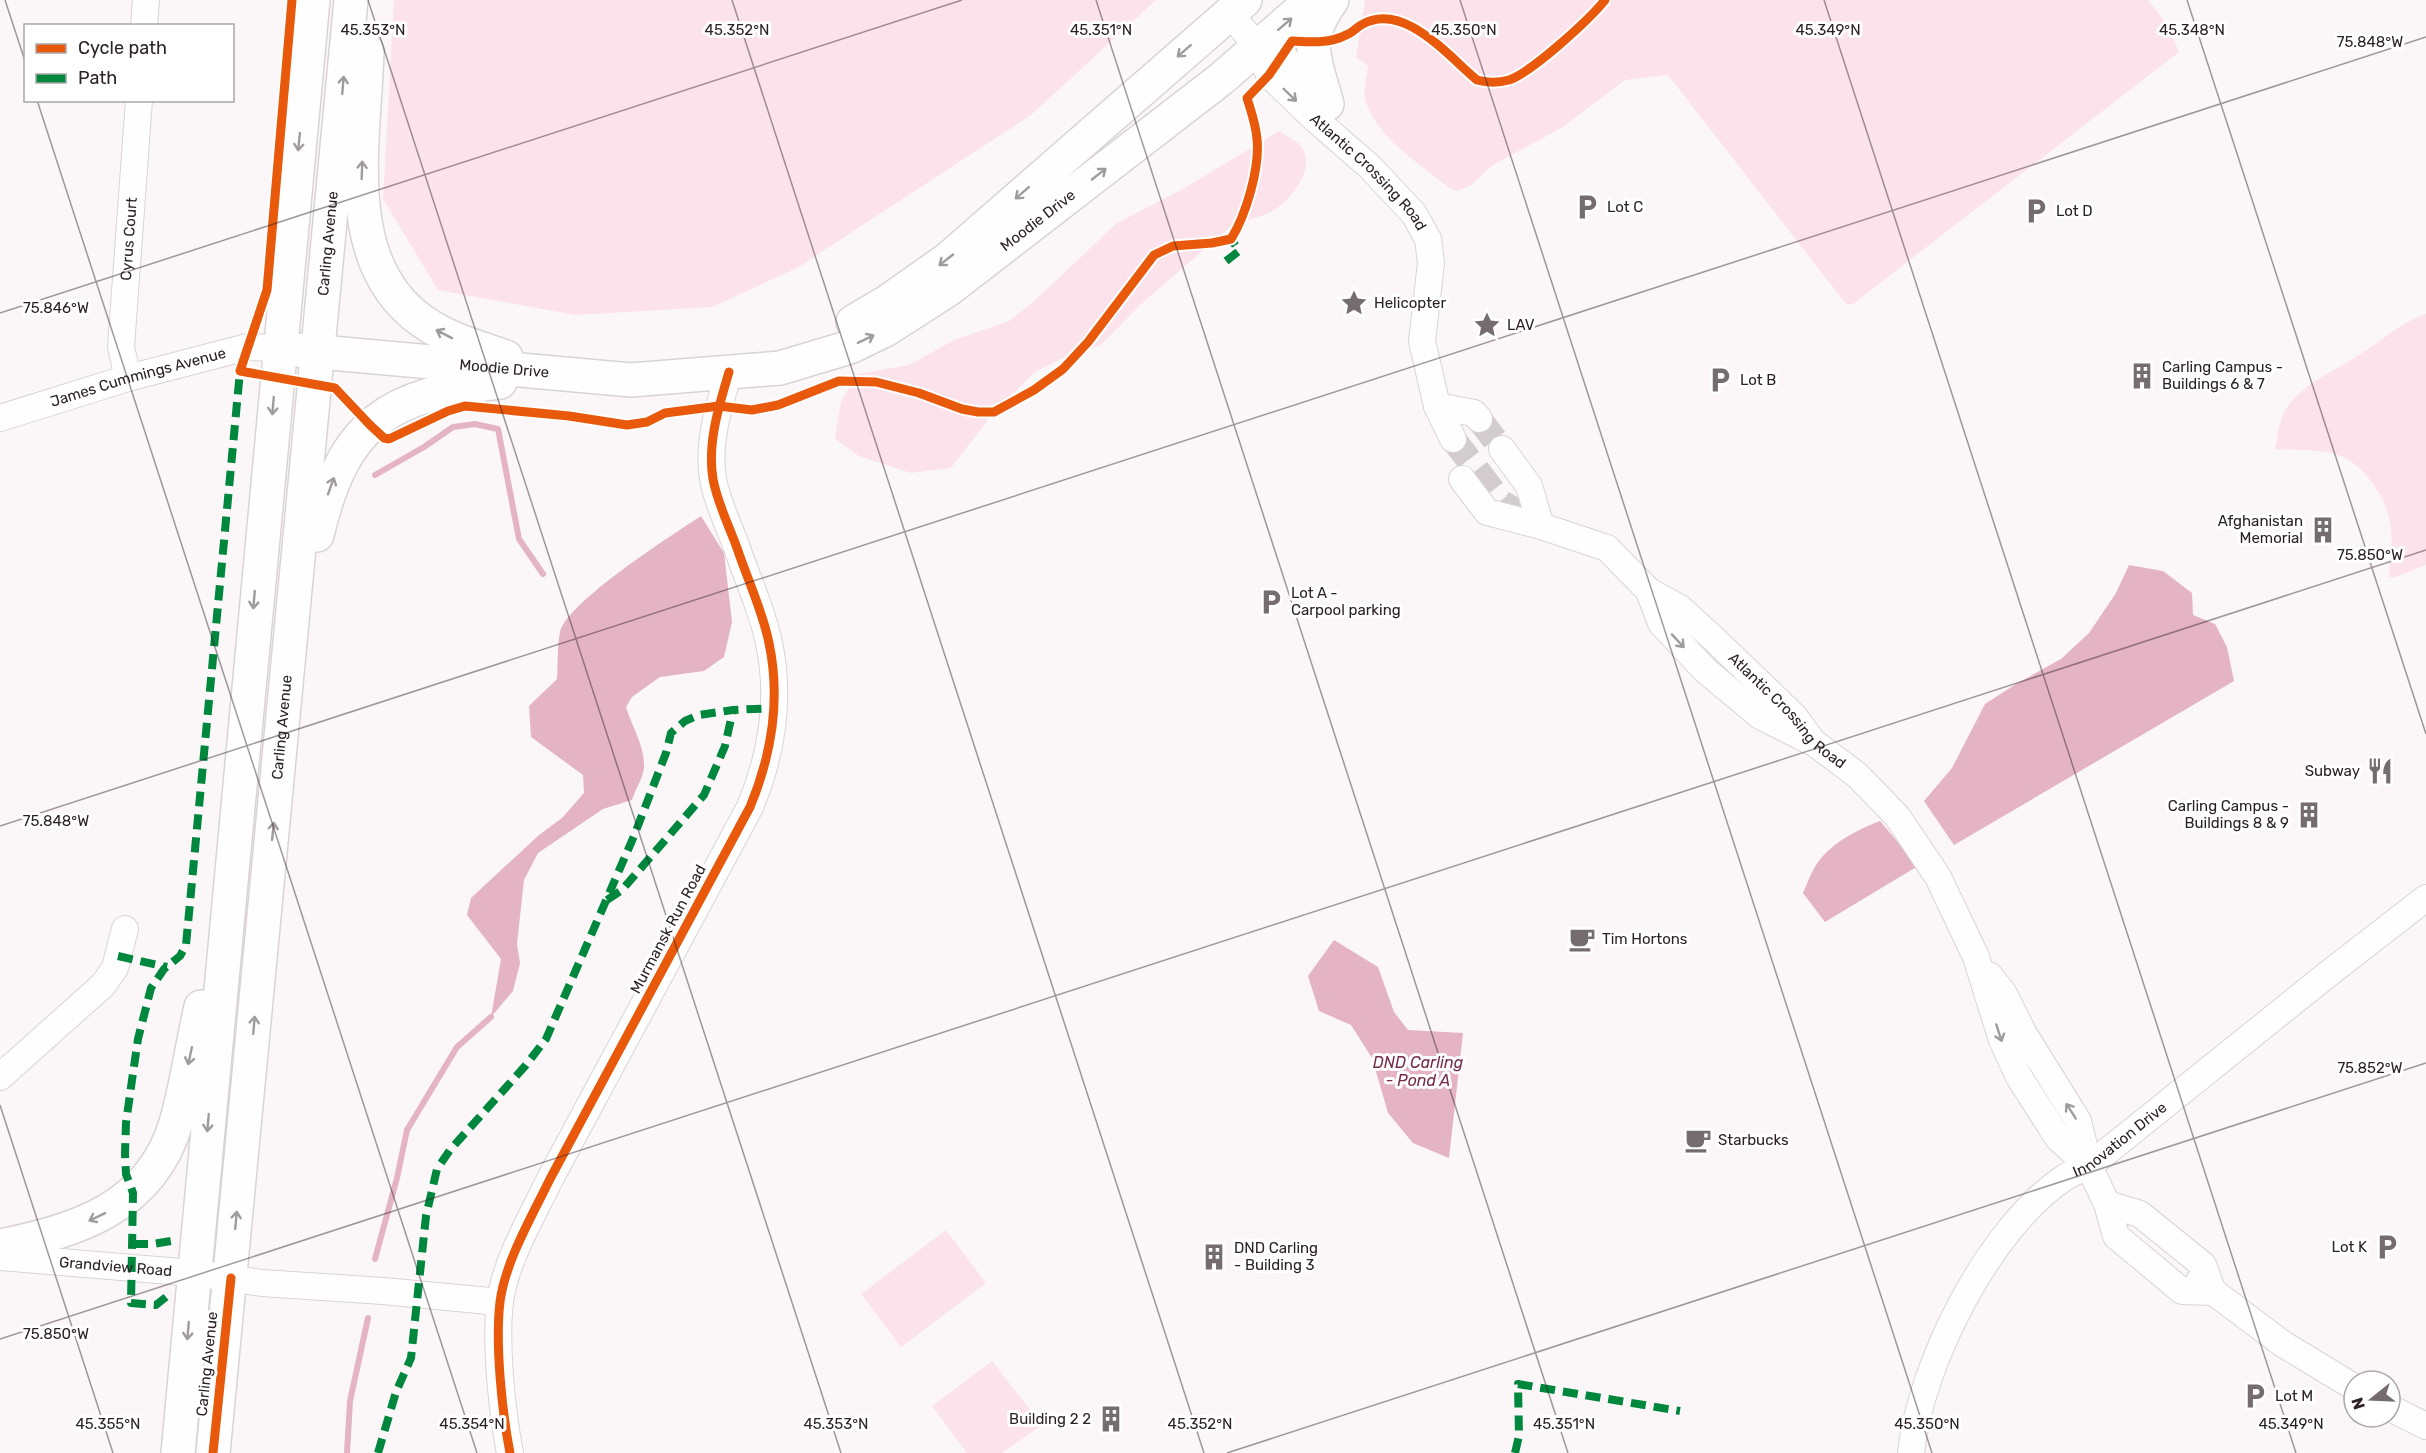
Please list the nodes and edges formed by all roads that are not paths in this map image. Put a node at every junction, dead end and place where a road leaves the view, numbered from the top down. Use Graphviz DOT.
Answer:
graph roads {
  1 [pos="146,0"];
  2 [pos="313,0"];
  3 [pos="351,0"];
  4 [pos="368,0"];
  5 [pos="1312,0"];
  6 [pos="1332,0"];
  7 [pos="1237,7"];
  8 [pos="144,24"];
  9 [pos="1258,47"];
  10 [pos="139,102"];
  11 [pos="1327,104"];
  12 [pos="1370,167"];
  13 [pos="278,348"];
  14 [pos="319,352"];
  15 [pos="729,372"];
  16 [pos="559,375"];
  17 [pos="128,378"];
  18 [pos="1437,406"];
  19 [pos="0,418"];
  20 [pos="1495,454"];
  21 [pos="1462,479"];
  22 [pos="1541,526"];
  23 [pos="289,665"];
  24 [pos="233,855"];
  25 [pos="2426,898"];
  26 [pos="125,929"];
  27 [pos="0,1077"];
  28 [pos="2089,1166"];
  29 [pos="0,1246"];
  30 [pos="0,1257"];
  31 [pos="193,1273"];
  32 [pos="231,1278"];
  33 [pos="500,1302"];
  34 [pos="2342,1381"];
  35 [pos="2402,1414"];
  36 [pos="2426,1426"];
  37 [pos="178,1453"];
  38 [pos="213,1453"];
  39 [pos="510,1453"];
  40 [pos="1911,1453"];
  1 -- 8 [label="street"];
  2 -- 13 [label="main road, Carling Avenue, one-way"];
  14 -- 3 [label="main road, Carling Avenue, one-way"];
  16 -- 4 [label="main road, one-way"];
  9 -- 5 [label="main road, Moodie Drive, one-way"];
  6 -- 11 [label="main road"];
  7 -- 9 [label="street"];
  7 -- 15 [label="main road, Moodie Drive, one-way"];
  9 -- 11 [label="street, Atlantic Crossing Road"];
  9 -- 12 [label="street, Atlantic Crossing Road, one-way"];
  15 -- 9 [label="main road, Moodie Drive, one-way"];
  10 -- 17 [label="street, Cyrus Court"];
  11 -- 12 [label="street, Atlantic Crossing Road"];
  12 -- 18 [label="street, Atlantic Crossing Road"];
  13 -- 14 [label="main road, Moodie Drive"];
  13 -- 17 [label="street, James Cummings Avenue"];
  13 -- 24 [label="main road, Carling Avenue, one-way"];
  14 -- 16 [label="main road, Moodie Drive"];
  14 -- 23 [label="main road, Carling Avenue"];
  15 -- 16 [label="main road, Moodie Drive"];
  15 -- 33 [label="street, Murmansk Run Road"];
  23 -- 16 [label="main road, one-way"];
  17 -- 19 [label="street, James Cummings Avenue"];
  18 -- 18 [label="street, Atlantic Crossing Road"];
  20 -- 22 [label="street"];
  21 -- 22 [label="street, Atlantic Crossing Road"];
  22 -- 28 [label="street, Atlantic Crossing Road"];
  32 -- 23 [label="main road, Carling Avenue, one-way"];
  24 -- 29 [label="main road, one-way"];
  24 -- 31 [label="main road, Carling Avenue, one-way"];
  25 -- 28 [label="street, Innovation Drive"];
  26 -- 27 [label="street"];
  28 -- 34 [label="street, Atlantic Crossing Road"];
  28 -- 40 [label="street, Innovation Drive"];
  30 -- 31 [label="street, Grandview Road"];
  31 -- 32 [label="street, Grandview Road"];
  31 -- 37 [label="main road, Carling Avenue, one-way"];
  32 -- 33 [label="street, Grandview Road"];
  32 -- 38 [label="main road, Carling Avenue"];
  33 -- 39 [label="street, Murmansk Run Road"];
  35 -- 36 [label="street"];
}
